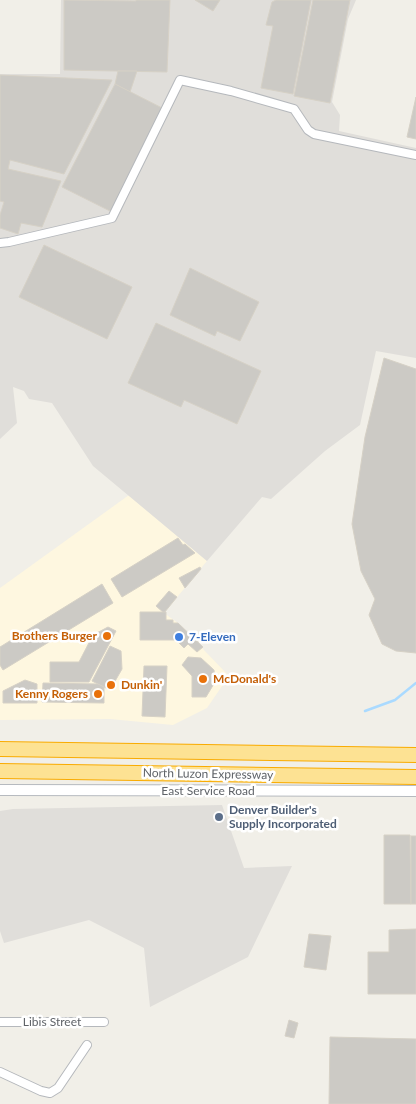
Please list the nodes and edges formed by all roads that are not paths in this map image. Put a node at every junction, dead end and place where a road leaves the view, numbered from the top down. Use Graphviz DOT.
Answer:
graph roads {
  1 [pos="416,155"];
  2 [pos="0,243"];
  3 [pos="0,749"];
  4 [pos="416,754"];
  5 [pos="0,771"];
  6 [pos="416,777"];
  7 [pos="0,790"];
  8 [pos="416,791"];
  9 [pos="0,1022"];
  10 [pos="104,1022"];
  11 [pos="87,1045"];
  12 [pos="0,1072"];
  1 -- 2 [label="street"];
  3 -- 4 [label="highway, North Luzon Expressway"];
  5 -- 6 [label="highway, North Luzon Expressway"];
  7 -- 8 [label="street, East Service Road"];
  9 -- 10 [label="street, Libis Street"];
  11 -- 12 [label="street"];
}
